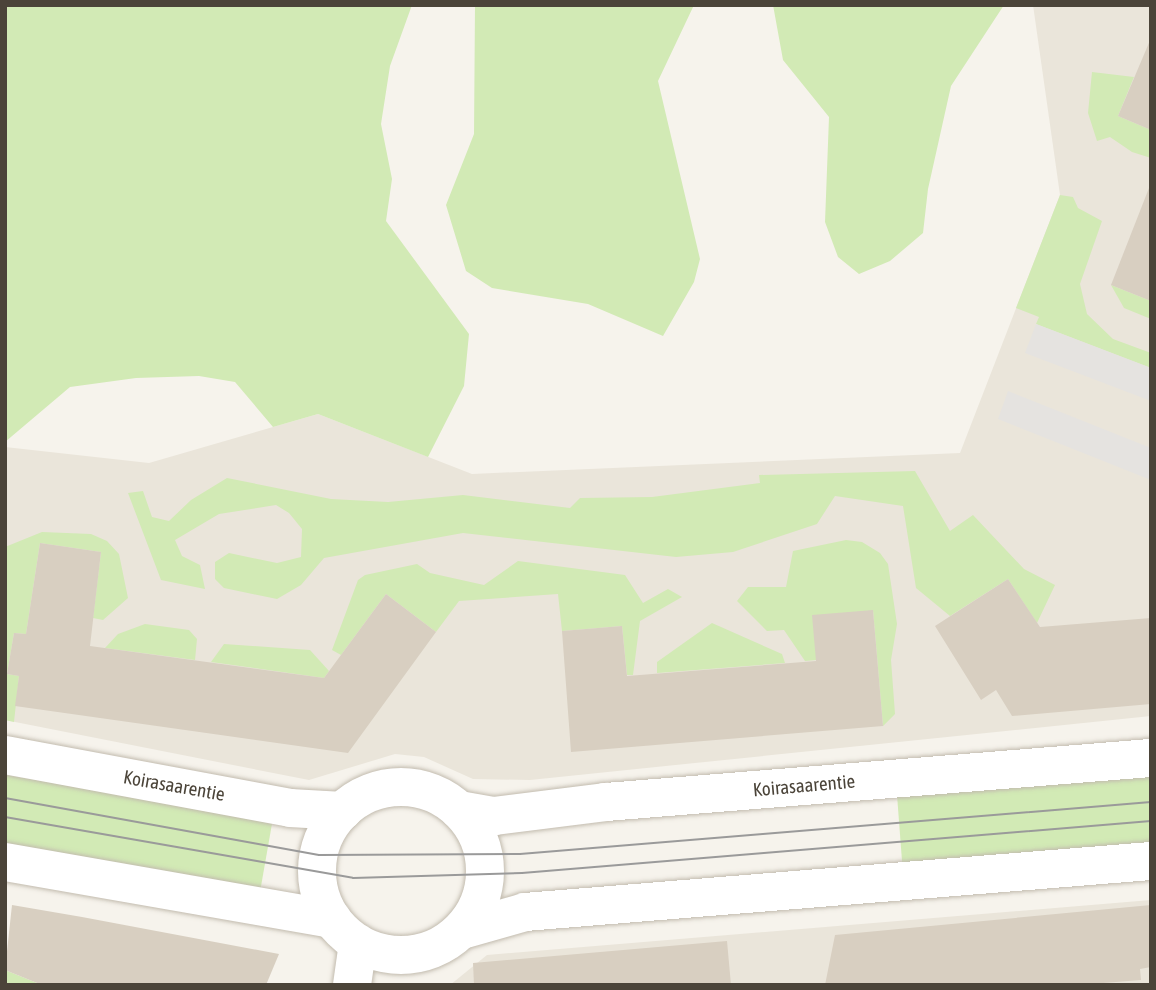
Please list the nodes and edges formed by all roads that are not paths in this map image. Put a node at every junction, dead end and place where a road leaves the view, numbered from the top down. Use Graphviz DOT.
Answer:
graph roads {
  1 [pos="5,755"];
  2 [pos="1151,758"];
  3 [pos="459,810"];
  4 [pos="342,811"];
  5 [pos="1151,861"];
  6 [pos="5,862"];
  7 [pos="463,930"];
  8 [pos="345,931"];
  9 [pos="428,952"];
  10 [pos="352,985"];
  11 [pos="408,985"];
  1 -- 4 [label="street, Koirasaarentie"];
  2 -- 3 [label="street, Koirasaarentie"];
  3 -- 4 [label="street"];
  3 -- 7 [label="street"];
  4 -- 8 [label="street"];
  5 -- 7 [label="street"];
  6 -- 8 [label="street"];
  7 -- 9 [label="street"];
  8 -- 9 [label="street"];
  8 -- 10 [label="street"];
  9 -- 11 [label="street"];
}
